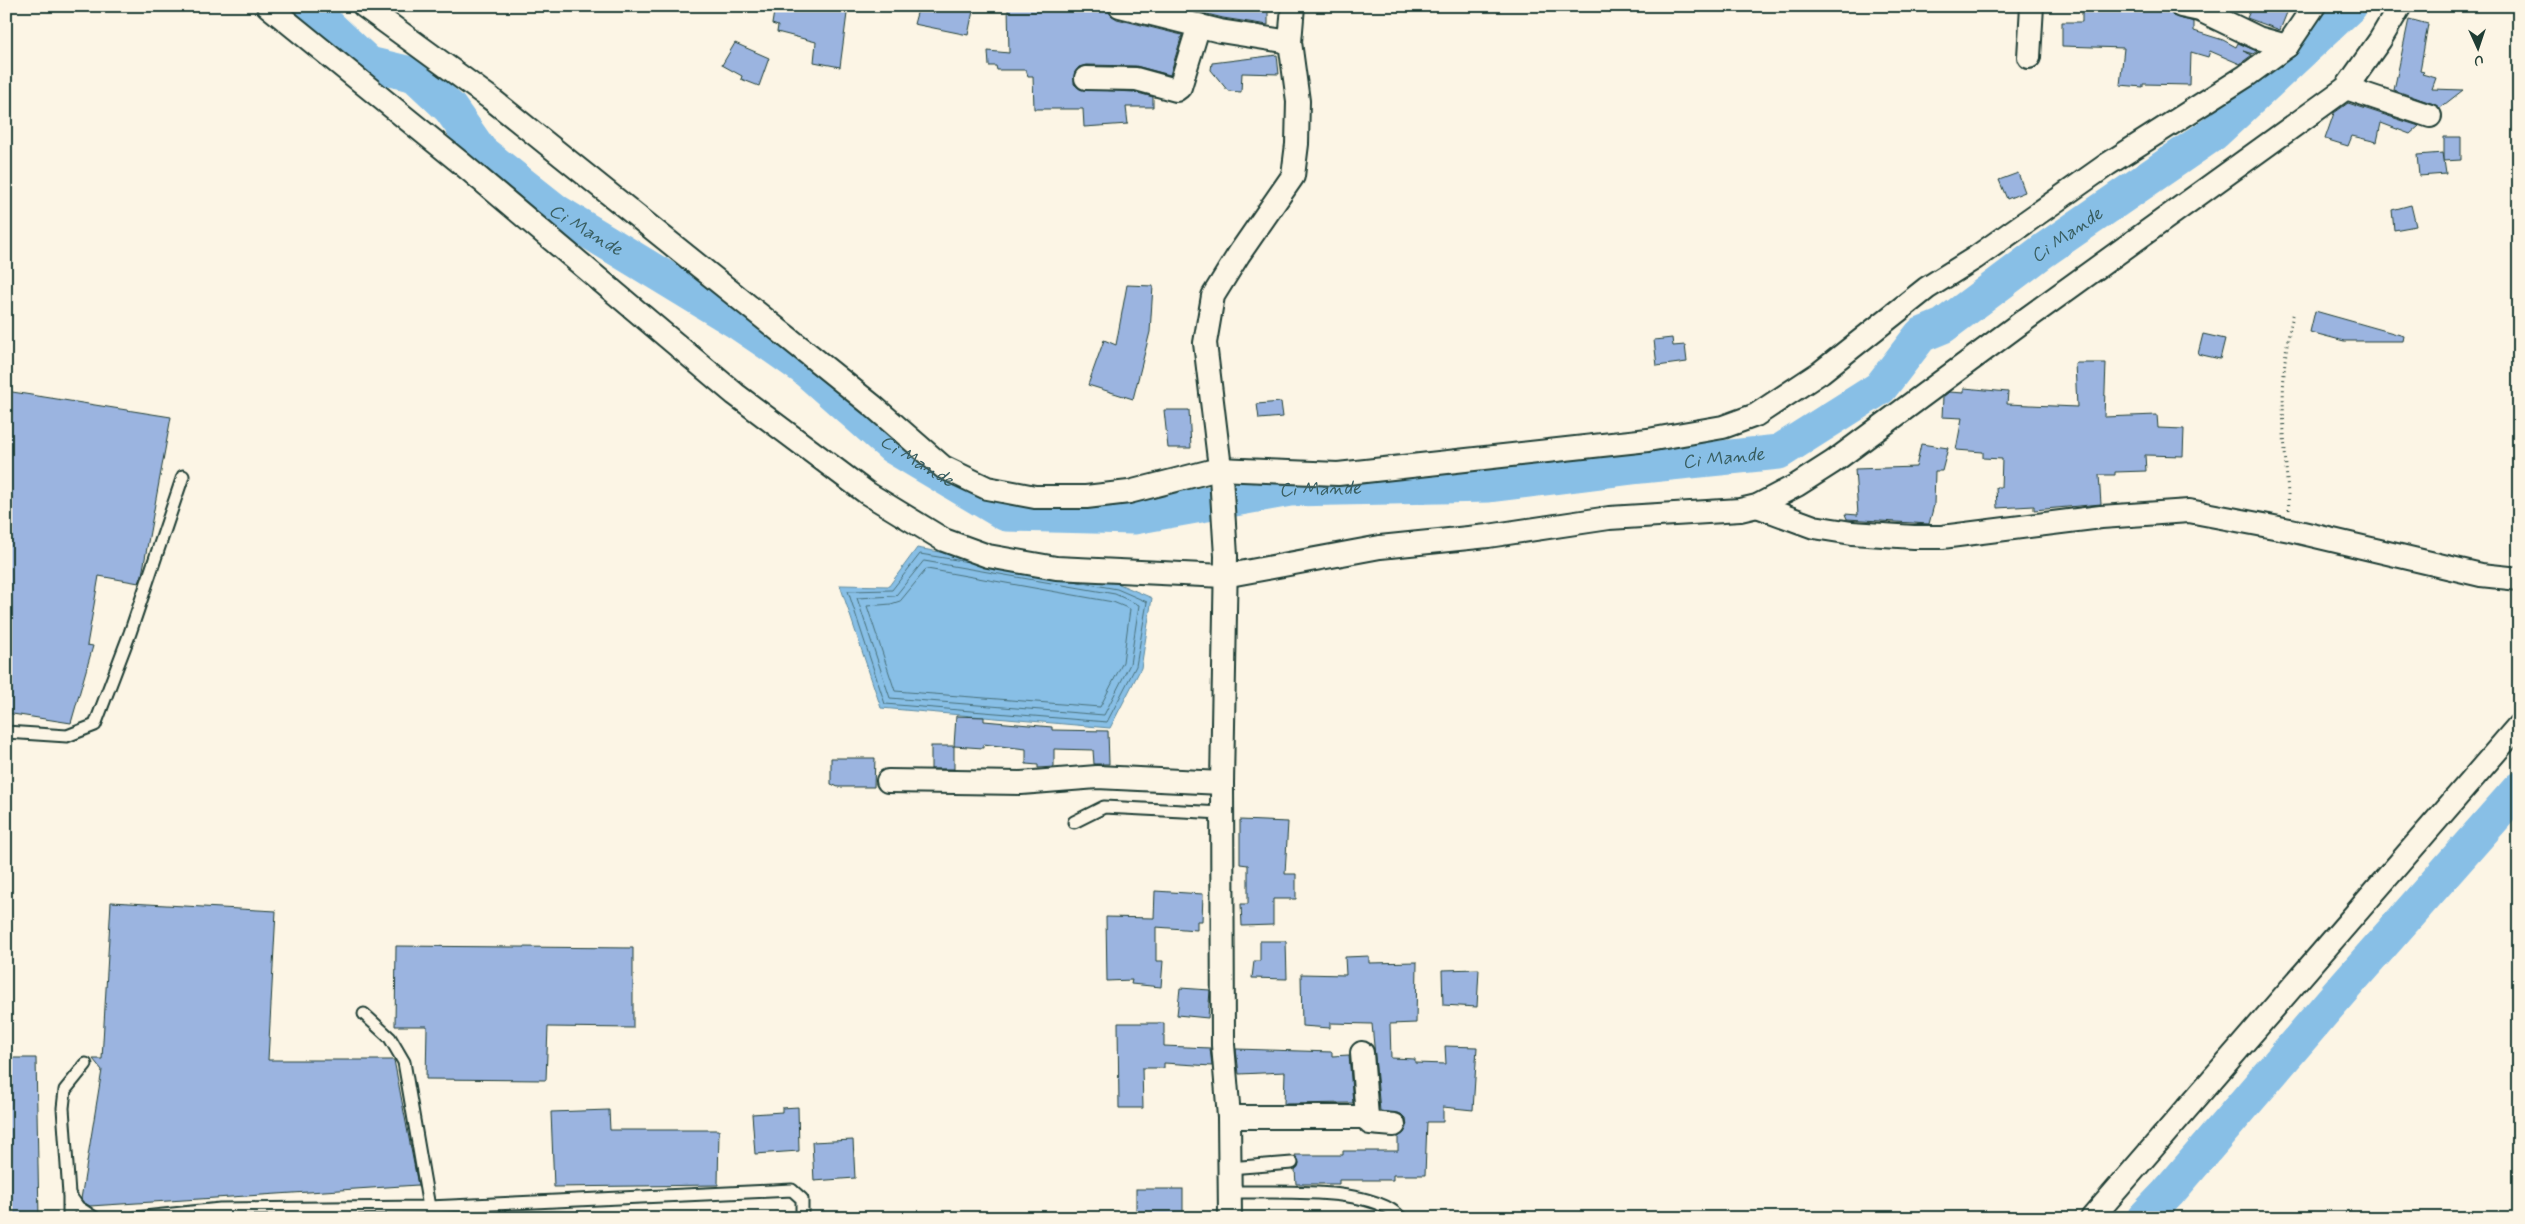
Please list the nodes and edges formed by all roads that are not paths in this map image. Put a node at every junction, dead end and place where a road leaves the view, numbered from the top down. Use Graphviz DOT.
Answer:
graph roads {
  1 [pos="268,6"];
  2 [pos="364,6"];
  3 [pos="1120,6"];
  4 [pos="1293,6"];
  5 [pos="2032,6"];
  6 [pos="2181,6"];
  7 [pos="2314,6"];
  8 [pos="2400,6"];
  9 [pos="1199,25"];
  10 [pos="1290,42"];
  11 [pos="2287,46"];
  12 [pos="2029,57"];
  13 [pos="1086,78"];
  14 [pos="2346,88"];
  15 [pos="2430,116"];
  16 [pos="1220,473"];
  17 [pos="184,476"];
  18 [pos="1757,506"];
  19 [pos="1225,566"];
  20 [pos="2519,579"];
  21 [pos="2519,726"];
  22 [pos="6,732"];
  23 [pos="888,781"];
  24 [pos="1222,783"];
  25 [pos="1222,814"];
  26 [pos="1074,822"];
  27 [pos="364,1014"];
  28 [pos="1362,1053"];
  29 [pos="86,1064"];
  30 [pos="1229,1117"];
  31 [pos="1367,1117"];
  32 [pos="1394,1125"];
  33 [pos="1292,1163"];
  34 [pos="1229,1168"];
  35 [pos="1230,1192"];
  36 [pos="69,1194"];
  37 [pos="429,1207"];
  38 [pos="69,1218"];
  39 [pos="95,1218"];
  40 [pos="135,1218"];
  41 [pos="802,1218"];
  42 [pos="1230,1218"];
  43 [pos="1401,1218"];
  44 [pos="2092,1218"];
  1 -- 19 [label="street"];
  2 -- 16 [label="street"];
  3 -- 9 [label="street"];
  4 -- 10 [label="street"];
  5 -- 12 [label="street"];
  6 -- 11 [label="street"];
  7 -- 11 [label="street"];
  8 -- 14 [label="street"];
  9 -- 10 [label="street"];
  9 -- 13 [label="street"];
  10 -- 16 [label="street"];
  11 -- 16 [label="street"];
  14 -- 15 [label="street"];
  14 -- 18 [label="street"];
  16 -- 19 [label="street"];
  17 -- 22 [label="lane"];
  18 -- 19 [label="street"];
  18 -- 20 [label="street"];
  19 -- 24 [label="street"];
  21 -- 44 [label="street"];
  23 -- 24 [label="street"];
  24 -- 25 [label="street"];
  25 -- 26 [label="lane"];
  25 -- 30 [label="street"];
  27 -- 37 [label="lane"];
  28 -- 31 [label="street"];
  29 -- 36 [label="lane"];
  30 -- 31 [label="street"];
  30 -- 34 [label="street"];
  31 -- 32 [label="street"];
  33 -- 34 [label="lane"];
  34 -- 35 [label="street"];
  35 -- 42 [label="street"];
  35 -- 43 [label="lane"];
  36 -- 38 [label="lane"];
  36 -- 39 [label="lane"];
  37 -- 40 [label="lane"];
  37 -- 41 [label="lane"];
}
